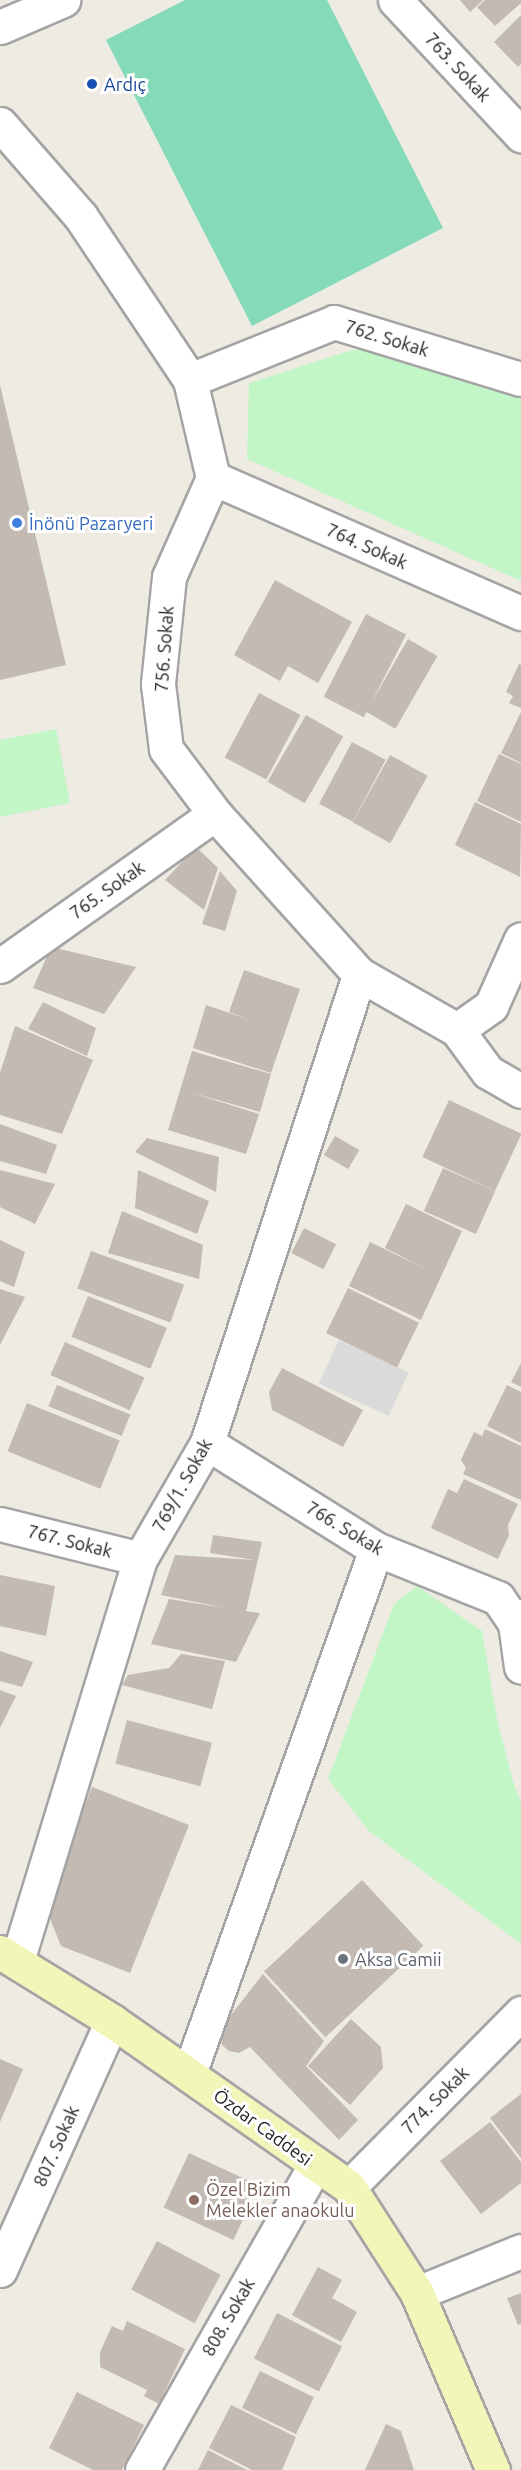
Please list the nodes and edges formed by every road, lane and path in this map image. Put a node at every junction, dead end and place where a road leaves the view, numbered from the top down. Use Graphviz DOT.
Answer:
graph roads {
  1 [pos="63,0"];
  2 [pos="395,0"];
  3 [pos="0,27"];
  4 [pos="0,124"];
  5 [pos="521,135"];
  6 [pos="521,379"];
  7 [pos="189,380"];
  8 [pos="213,478"];
  9 [pos="521,613"];
  10 [pos="215,814"];
  11 [pos="521,939"];
  12 [pos="0,966"];
  13 [pos="359,974"];
  14 [pos="457,1030"];
  15 [pos="521,1091"];
  16 [pos="207,1443"];
  17 [pos="0,1524"];
  18 [pos="376,1549"];
  19 [pos="140,1559"];
  20 [pos="518,1620"];
  21 [pos="521,1667"];
  22 [pos="8,1957"];
  23 [pos="521,2013"];
  24 [pos="112,2021"];
  25 [pos="189,2074"];
  26 [pos="315,2165"];
  27 [pos="349,2187"];
  28 [pos="521,2252"];
  29 [pos="0,2270"];
  30 [pos="417,2293"];
  31 [pos="142,2470"];
  32 [pos="493,2470"];
  1 -- 3 [label="street"];
  2 -- 5 [label="street, 763. Sokak"];
  4 -- 7 [label="street"];
  6 -- 7 [label="street, 762. Sokak"];
  7 -- 8 [label="street"];
  8 -- 9 [label="street, 764. Sokak"];
  8 -- 10 [label="street, 756. Sokak"];
  10 -- 12 [label="street, 765. Sokak"];
  10 -- 13 [label="street, 756. Sokak"];
  11 -- 14 [label="street"];
  13 -- 14 [label="street, 756. Sokak"];
  13 -- 16 [label="street, 769/1. Sokak"];
  14 -- 15 [label="street, 756. Sokak"];
  16 -- 18 [label="street, 766. Sokak"];
  16 -- 19 [label="street, 769/1. Sokak"];
  17 -- 19 [label="street, 767. Sokak"];
  18 -- 20 [label="street, 766. Sokak"];
  18 -- 25 [label="street"];
  19 -- 22 [label="street, 769/1. Sokak"];
  20 -- 21 [label="street"];
  22 -- 24 [label="main road, Özdar Caddesi"];
  23 -- 27 [label="street, 774. Sokak"];
  24 -- 25 [label="main road, Özdar Caddesi"];
  24 -- 29 [label="street, 807. Sokak"];
  25 -- 26 [label="main road, Özdar Caddesi"];
  26 -- 27 [label="main road, Özdar Caddesi"];
  26 -- 31 [label="street, 808. Sokak"];
  27 -- 30 [label="main road, Özdar Caddesi"];
  28 -- 30 [label="street"];
  30 -- 32 [label="main road, Özdar Caddesi"];
}
